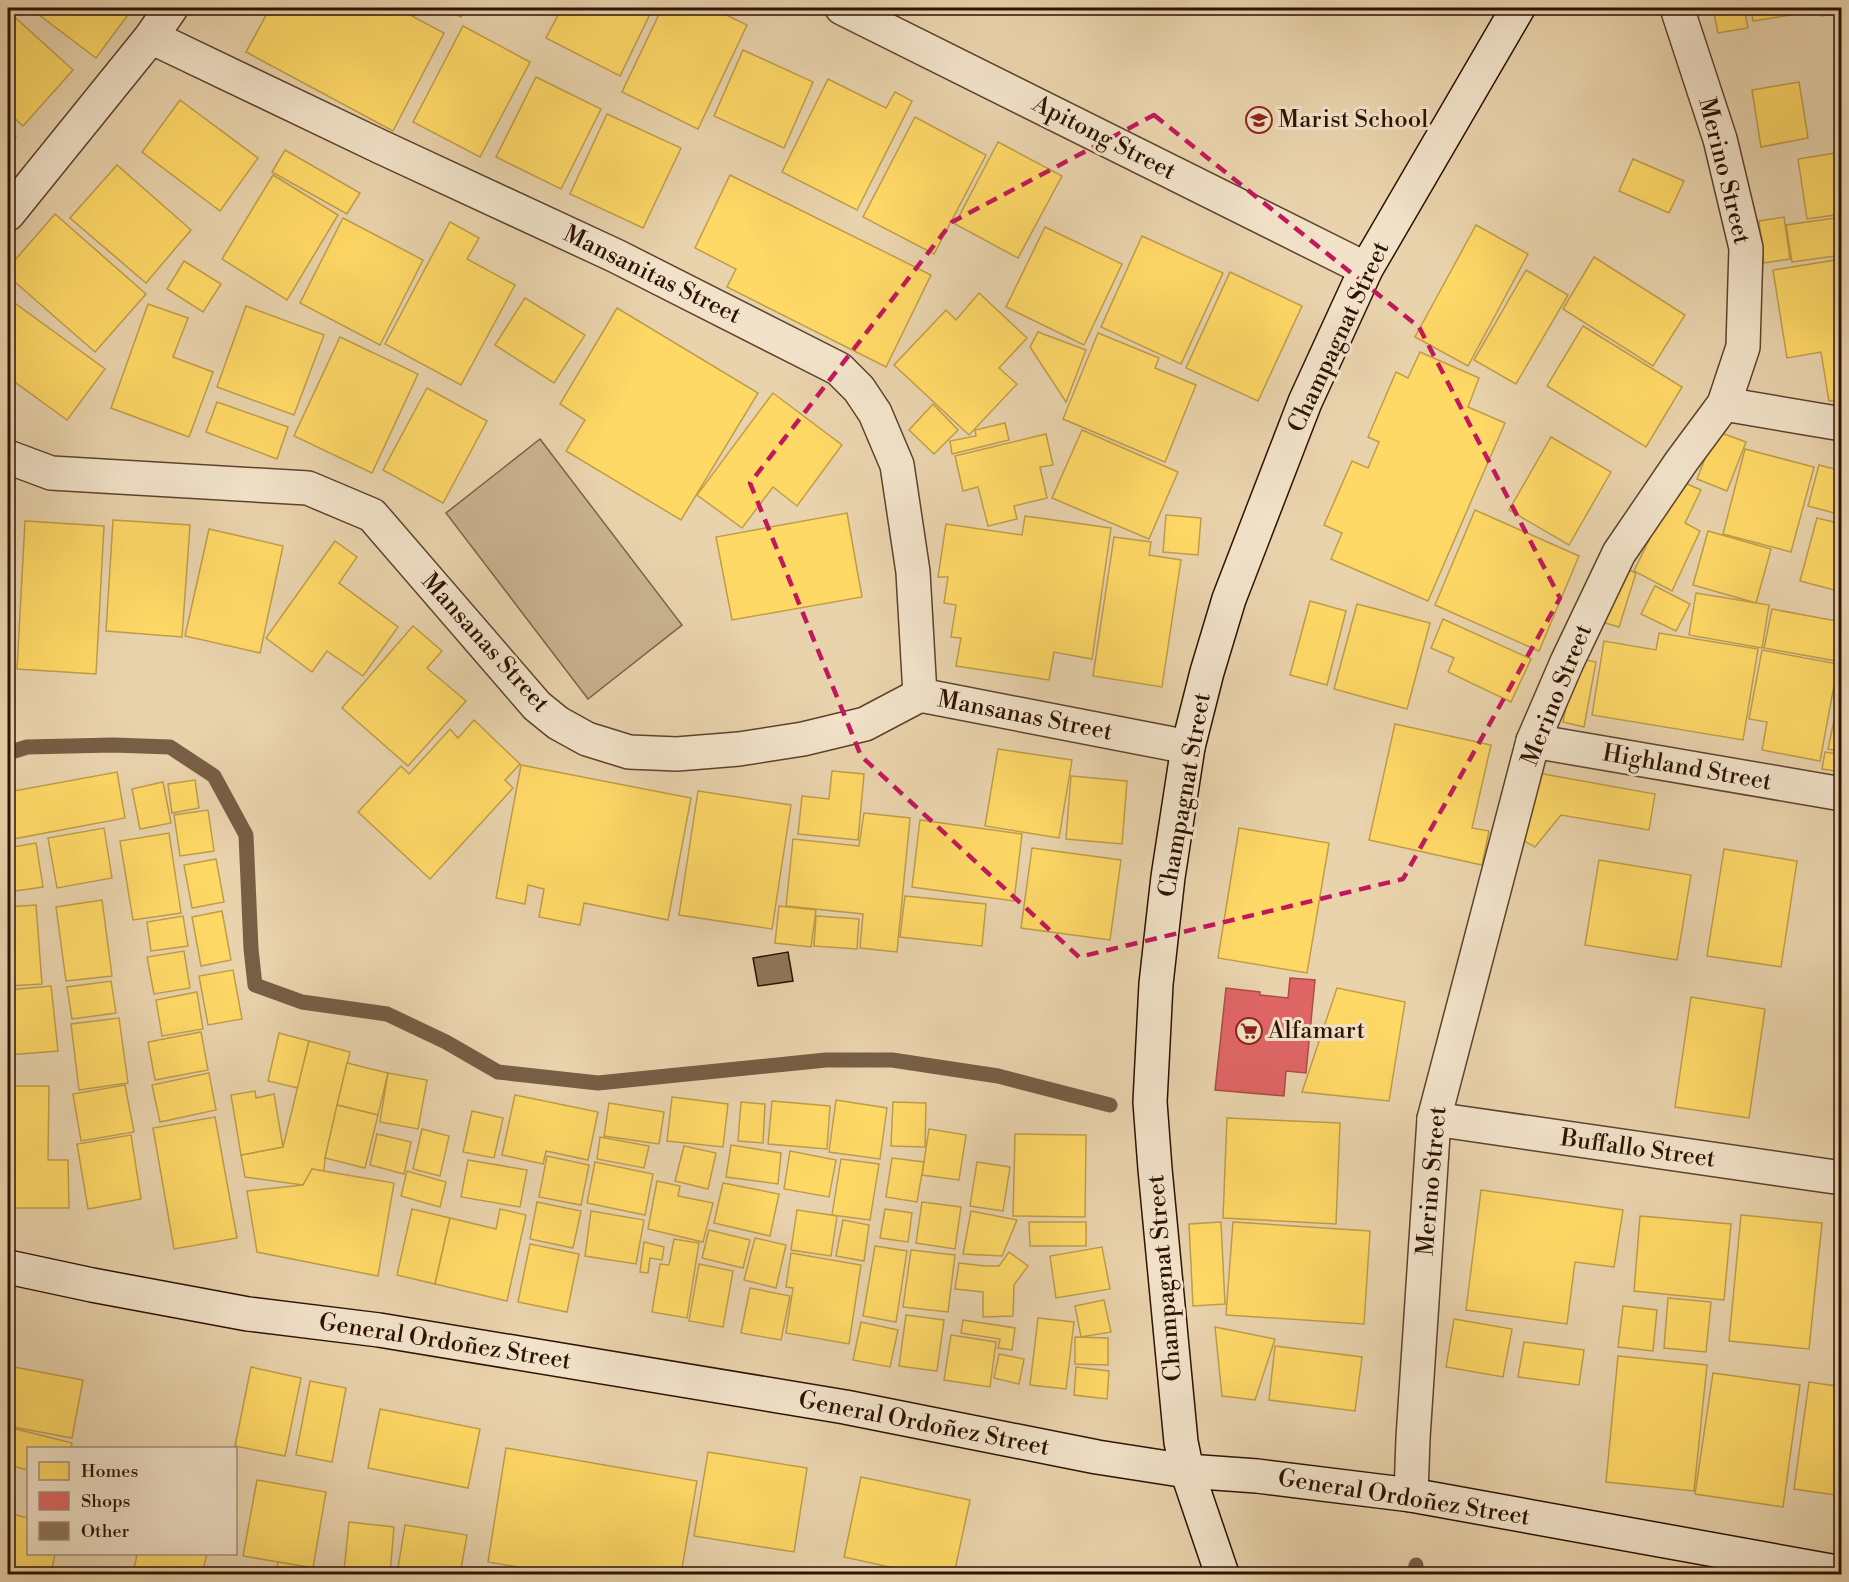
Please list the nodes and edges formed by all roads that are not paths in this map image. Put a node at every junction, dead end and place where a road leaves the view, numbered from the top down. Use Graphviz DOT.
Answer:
graph roads {
  1 [pos="171,8"];
  2 [pos="842,8"];
  3 [pos="1518,8"];
  4 [pos="1677,8"];
  5 [pos="151,36"];
  6 [pos="8,214"];
  7 [pos="1366,269"];
  8 [pos="1724,404"];
  9 [pos="1842,424"];
  10 [pos="8,457"];
  11 [pos="920,696"];
  12 [pos="1533,741"];
  13 [pos="1188,747"];
  14 [pos="1842,794"];
  15 [pos="1434,1119"];
  16 [pos="1842,1178"];
  17 [pos="8,1267"];
  18 [pos="1187,1471"];
  19 [pos="1411,1495"];
  20 [pos="1842,1573"];
  21 [pos="1222,1575"];
  1 -- 5 [label="street"];
  2 -- 7 [label="street, Apitong Street"];
  3 -- 7 [label="street, Champagnat Street"];
  4 -- 8 [label="street, Merino Street"];
  5 -- 6 [label="street"];
  5 -- 11 [label="street, Mansanitas Street"];
  7 -- 13 [label="street, Champagnat Street"];
  8 -- 9 [label="street"];
  8 -- 12 [label="street, Merino Street"];
  10 -- 11 [label="street, Mansanas Street"];
  11 -- 13 [label="street, Mansanas Street"];
  12 -- 14 [label="street, Highland Street"];
  12 -- 15 [label="street, Merino Street"];
  13 -- 18 [label="street, Champagnat Street"];
  15 -- 16 [label="street, Buffallo Street"];
  15 -- 19 [label="street, Merino Street"];
  17 -- 18 [label="street, General Ordoñez Street"];
  18 -- 19 [label="street, General Ordoñez Street"];
  18 -- 21 [label="street, Champagnat Street"];
  19 -- 20 [label="street, General Ordoñez Street"];
}
